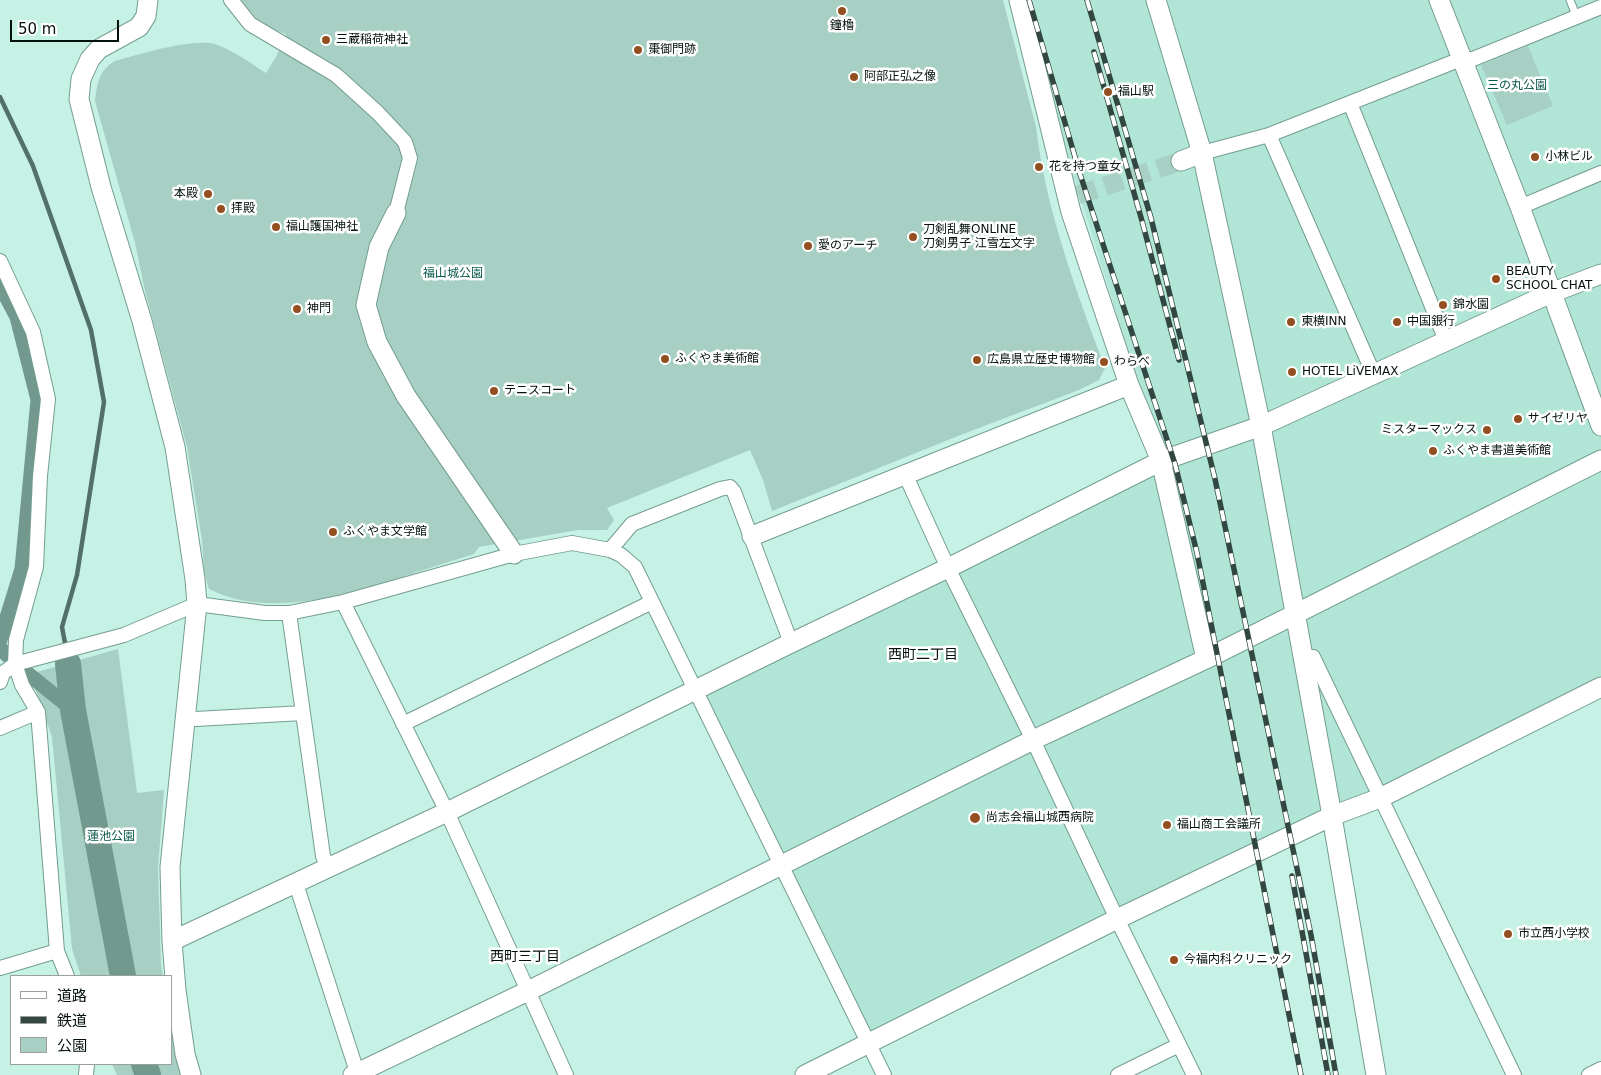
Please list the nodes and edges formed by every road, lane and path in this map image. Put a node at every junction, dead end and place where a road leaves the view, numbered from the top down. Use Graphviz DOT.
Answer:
graph roads {
  1 [pos="148,0"];
  2 [pos="231,0"];
  3 [pos="1019,0"];
  4 [pos="1156,0"];
  5 [pos="1439,0"];
  6 [pos="1570,0"];
  7 [pos="1601,7"];
  8 [pos="1577,18"];
  9 [pos="1461,60"];
  10 [pos="1350,103"];
  11 [pos="1269,135"];
  12 [pos="1202,152"];
  13 [pos="1181,161"];
  14 [pos="1601,173"];
  15 [pos="1520,207"];
  16 [pos="396,213"];
  17 [pos="0,261"];
  18 [pos="1601,274"];
  19 [pos="1551,293"];
  20 [pos="1446,340"];
  21 [pos="1374,375"];
  22 [pos="1129,385"];
  23 [pos="1261,426"];
  24 [pos="1601,426"];
  25 [pos="1601,460"];
  26 [pos="1161,461"];
  27 [pos="905,474"];
  28 [pos="752,536"];
  29 [pos="610,550"];
  30 [pos="514,554"];
  31 [pos="948,568"];
  32 [pos="343,602"];
  33 [pos="652,602"];
  34 [pos="196,604"];
  35 [pos="289,613"];
  36 [pos="1294,615"];
  37 [pos="791,643"];
  38 [pos="1302,658"];
  39 [pos="1206,659"];
  40 [pos="15,664"];
  41 [pos="0,682"];
  42 [pos="1601,687"];
  43 [pos="695,690"];
  44 [pos="38,712"];
  45 [pos="303,713"];
  46 [pos="185,717"];
  47 [pos="403,724"];
  48 [pos="0,728"];
  49 [pos="1033,740"];
  50 [pos="1380,798"];
  51 [pos="447,812"];
  52 [pos="1332,816"];
  53 [pos="781,866"];
  54 [pos="328,868"];
  55 [pos="296,884"];
  56 [pos="1117,919"];
  57 [pos="172,941"];
  58 [pos="57,951"];
  59 [pos="0,968"];
  60 [pos="67,975"];
  61 [pos="528,991"];
  62 [pos="868,1044"];
  63 [pos="1179,1045"];
  64 [pos="1601,1070"];
  65 [pos="356,1074"];
  66 [pos="191,1075"];
  67 [pos="566,1075"];
  68 [pos="805,1075"];
  69 [pos="884,1075"];
  70 [pos="1118,1075"];
  71 [pos="1194,1075"];
  72 [pos="1376,1075"];
  73 [pos="1514,1075"];
  74 [pos="1590,1075"];
  1 -- 34 [label="street"];
  2 -- 16 [label="street"];
  3 -- 22 [label="street"];
  4 -- 12 [label="street"];
  5 -- 9 [label="street"];
  6 -- 8 [label="lane"];
  7 -- 8 [label="street"];
  8 -- 9 [label="street"];
  9 -- 10 [label="street"];
  9 -- 15 [label="street"];
  10 -- 11 [label="street"];
  10 -- 20 [label="street"];
  11 -- 12 [label="street"];
  11 -- 21 [label="street"];
  12 -- 13 [label="street"];
  12 -- 23 [label="street"];
  14 -- 15 [label="street"];
  15 -- 19 [label="street"];
  16 -- 30 [label="street"];
  17 -- 40 [label="street"];
  18 -- 19 [label="street"];
  19 -- 20 [label="street"];
  19 -- 24 [label="street"];
  20 -- 21 [label="street"];
  21 -- 23 [label="street"];
  22 -- 26 [label="street"];
  22 -- 27 [label="street"];
  23 -- 26 [label="street"];
  23 -- 36 [label="street"];
  25 -- 36 [label="street"];
  26 -- 31 [label="street"];
  26 -- 39 [label="street"];
  27 -- 28 [label="street"];
  27 -- 31 [label="street"];
  28 -- 29 [label="street"];
  28 -- 37 [label="street"];
  29 -- 30 [label="street"];
  29 -- 33 [label="street"];
  30 -- 32 [label="street"];
  31 -- 37 [label="street"];
  31 -- 49 [label="street"];
  32 -- 35 [label="street"];
  32 -- 47 [label="street"];
  33 -- 43 [label="street"];
  33 -- 47 [label="street"];
  34 -- 35 [label="street"];
  34 -- 40 [label="street"];
  34 -- 46 [label="street"];
  35 -- 45 [label="street"];
  36 -- 38 [label="street"];
  36 -- 39 [label="street"];
  37 -- 43 [label="street"];
  38 -- 50 [label="street"];
  38 -- 52 [label="street"];
  39 -- 49 [label="street"];
  40 -- 41 [label="street"];
  40 -- 44 [label="street"];
  42 -- 50 [label="street"];
  43 -- 51 [label="street"];
  43 -- 53 [label="street"];
  44 -- 48 [label="street"];
  44 -- 58 [label="street"];
  45 -- 46 [label="street"];
  45 -- 54 [label="street"];
  46 -- 57 [label="street"];
  47 -- 51 [label="street"];
  49 -- 53 [label="street"];
  49 -- 56 [label="street"];
  50 -- 52 [label="street"];
  50 -- 73 [label="street"];
  51 -- 54 [label="street"];
  51 -- 61 [label="street"];
  52 -- 56 [label="street"];
  52 -- 72 [label="street"];
  53 -- 61 [label="street"];
  53 -- 62 [label="street"];
  54 -- 55 [label="street"];
  55 -- 57 [label="street"];
  55 -- 65 [label="street"];
  56 -- 62 [label="street"];
  56 -- 63 [label="street"];
  57 -- 66 [label="street"];
  58 -- 59 [label="street"];
  58 -- 60 [label="street"];
  61 -- 65 [label="street"];
  61 -- 67 [label="street"];
  62 -- 68 [label="street"];
  62 -- 69 [label="street"];
  63 -- 70 [label="street"];
  63 -- 71 [label="street"];
  64 -- 74 [label="street"];
}
